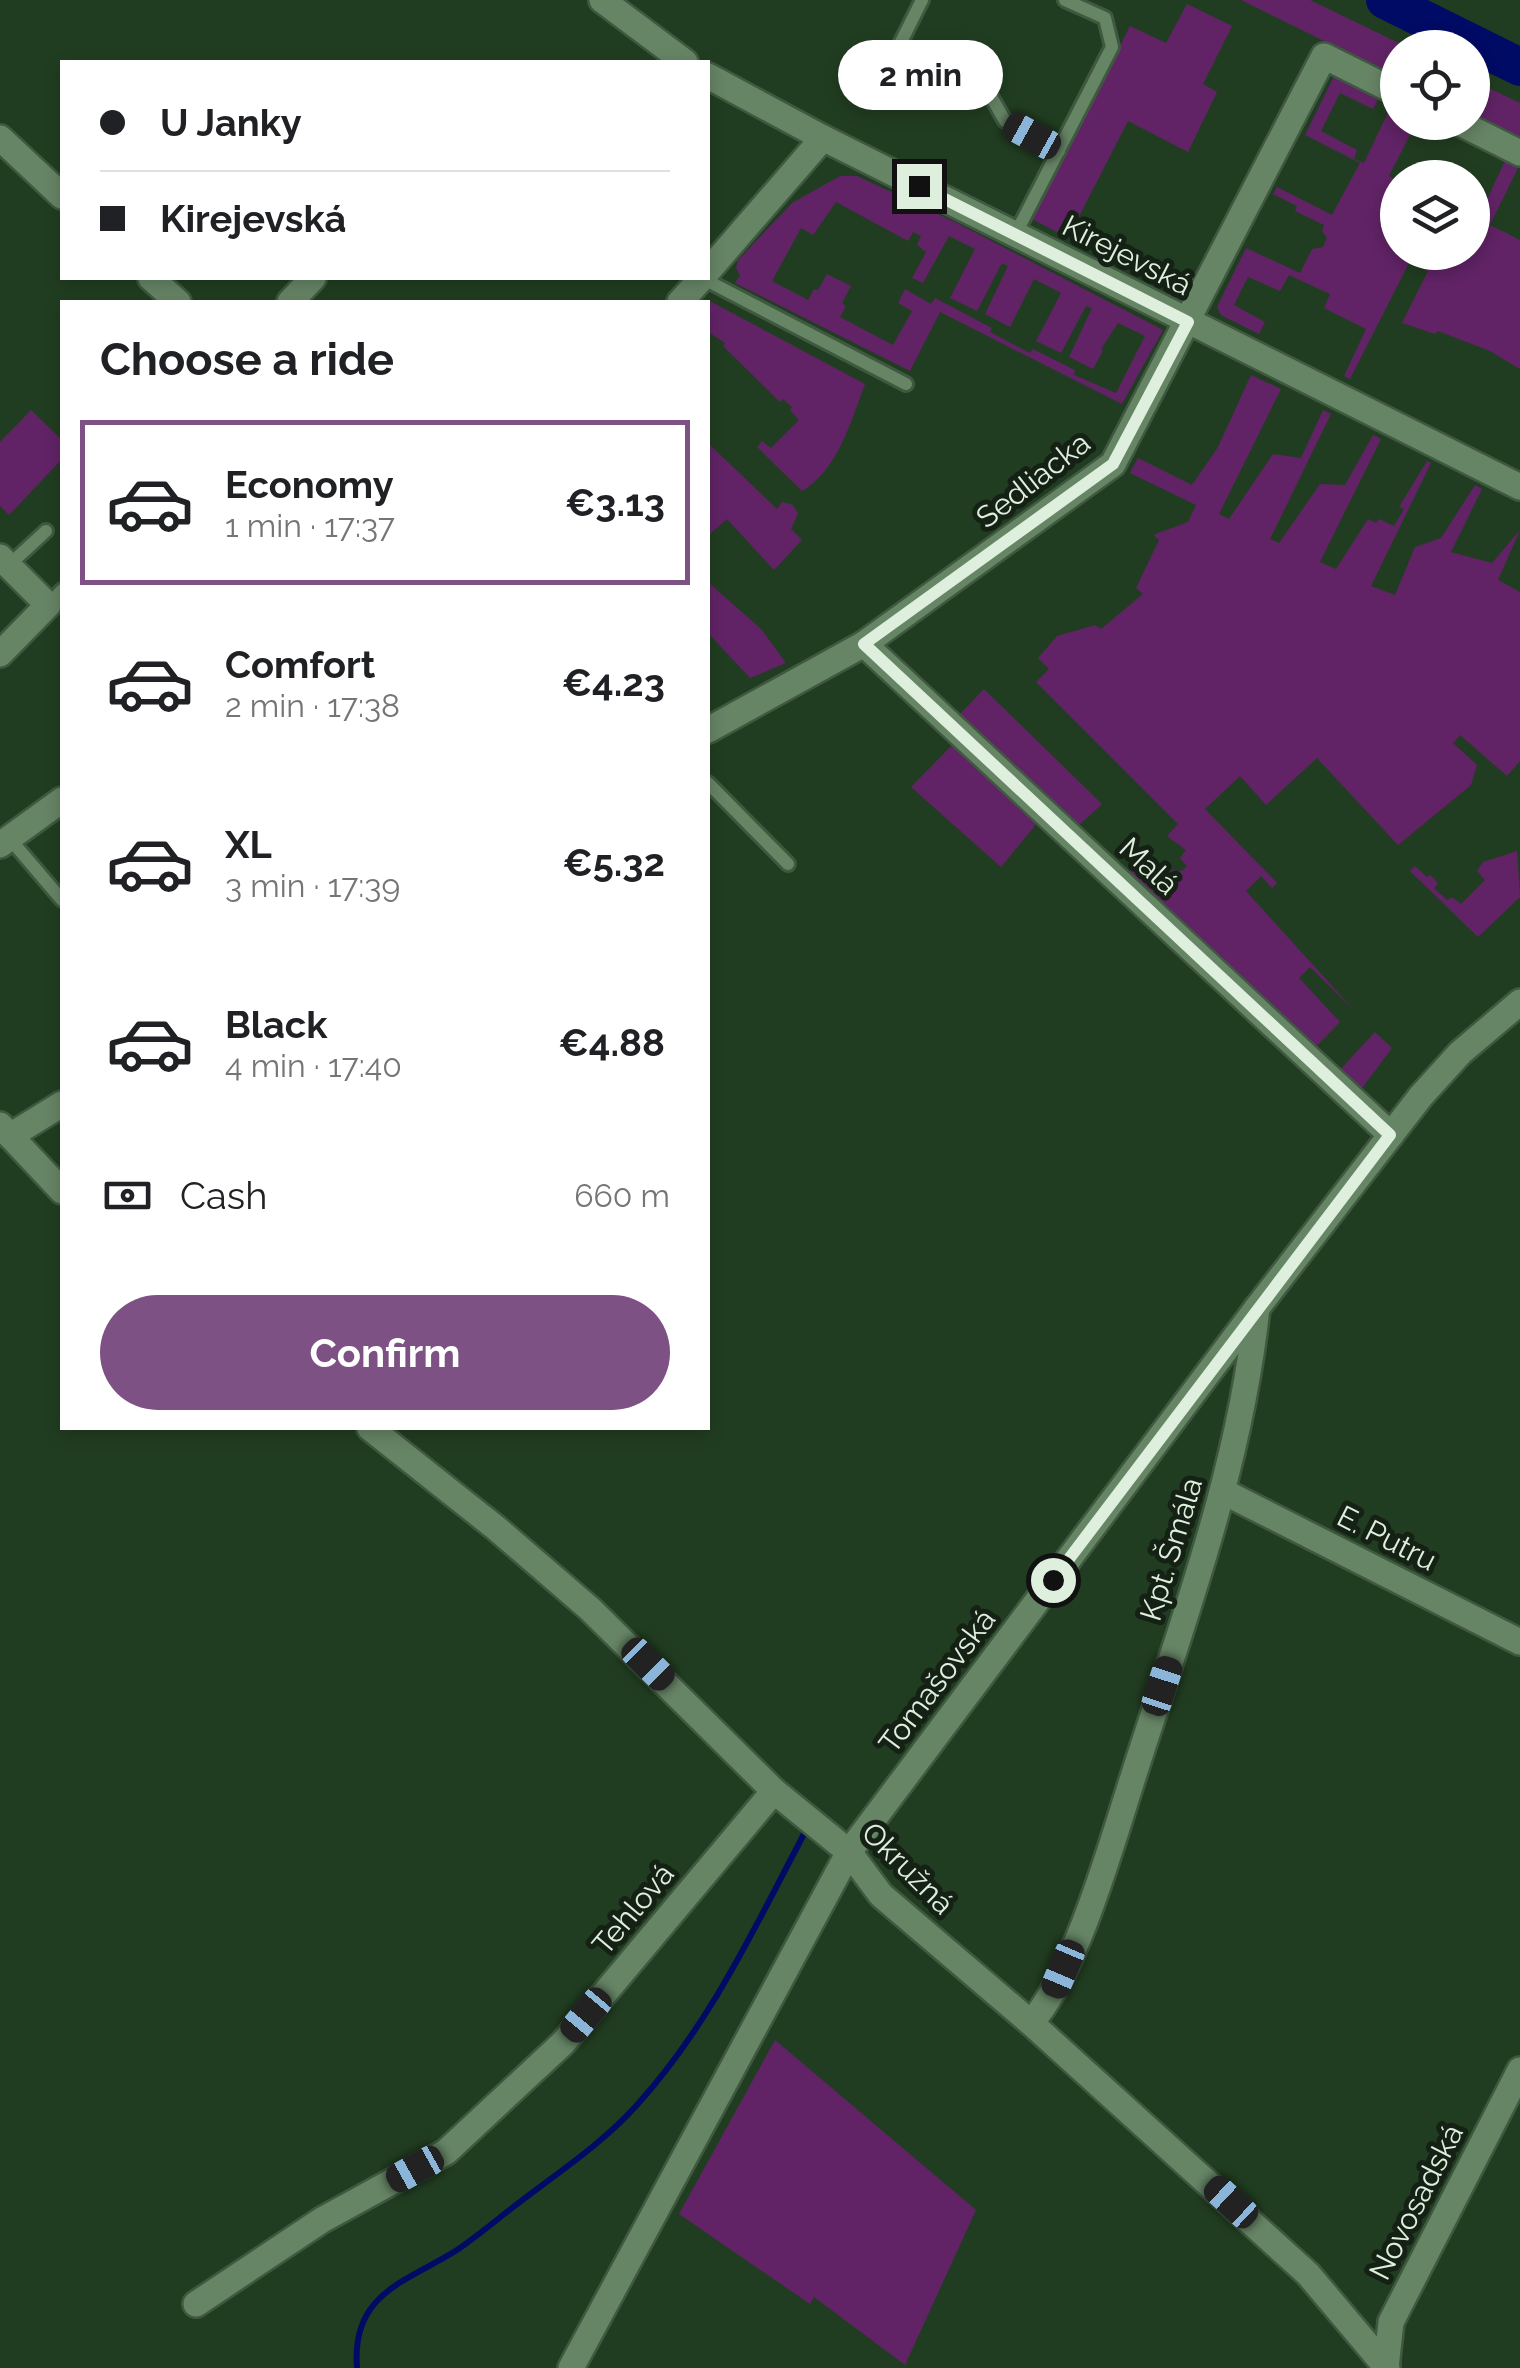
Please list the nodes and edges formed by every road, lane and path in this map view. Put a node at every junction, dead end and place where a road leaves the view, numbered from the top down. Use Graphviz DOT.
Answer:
graph roads {
  1 [pos="602,0"];
  2 [pos="922,0"];
  3 [pos="1066,0"];
  4 [pos="682,60"];
  5 [pos="710,77"];
  6 [pos="1380,84"];
  7 [pos="0,138"];
  8 [pos="822,138"];
  9 [pos="1490,138"];
  10 [pos="1059,150"];
  11 [pos="1520,153"];
  12 [pos="60,194"];
  13 [pos="1015,235"];
  14 [pos="710,270"];
  15 [pos="153,280"];
  16 [pos="310,280"];
  17 [pos="700,280"];
  18 [pos="706,280"];
  19 [pos="176,300"];
  20 [pos="292,300"];
  21 [pos="682,300"];
  22 [pos="1188,322"];
  23 [pos="906,384"];
  24 [pos="1520,487"];
  25 [pos="46,531"];
  26 [pos="4,561"];
  27 [pos="55,597"];
  28 [pos="864,644"];
  29 [pos="0,654"];
  30 [pos="710,729"];
  31 [pos="710,785"];
  32 [pos="60,803"];
  33 [pos="5,842"];
  34 [pos="788,864"];
  35 [pos="60,898"];
  36 [pos="1520,1002"];
  37 [pos="60,1105"];
  38 [pos="5,1130"];
  39 [pos="1390,1135"];
  40 [pos="60,1189"];
  41 [pos="1257,1308"];
  42 [pos="373,1430"];
  43 [pos="1224,1492"];
  44 [pos="1520,1642"];
  45 [pos="774,1792"];
  46 [pos="849,1852"];
  47 [pos="1031,2023"];
  48 [pos="1520,2070"];
  49 [pos="196,2304"];
  50 [pos="571,2368"];
  51 [pos="1386,2368"];
  1 -- 4 [label="street"];
  2 -- 10 [label="lane"];
  3 -- 10 [label="lane"];
  5 -- 8 [label="street, Kirejevská"];
  6 -- 22 [label="street, Sedliacka"];
  7 -- 12 [label="street"];
  8 -- 13 [label="street, Kirejevská"];
  8 -- 14 [label="street"];
  9 -- 11 [label="street"];
  10 -- 13 [label="lane"];
  13 -- 22 [label="street, Kirejevská"];
  15 -- 19 [label="street"];
  16 -- 20 [label="street"];
  17 -- 21 [label="street"];
  18 -- 23 [label="lane"];
  22 -- 24 [label="street, Kirejevská"];
  22 -- 28 [label="street, Sedliacka"];
  25 -- 26 [label="lane"];
  26 -- 27 [label="street"];
  27 -- 29 [label="street"];
  28 -- 30 [label="street, Sedliacka"];
  28 -- 39 [label="street, Malá"];
  31 -- 34 [label="lane"];
  32 -- 33 [label="street"];
  33 -- 35 [label="lane"];
  36 -- 39 [label="street, Tomašovská"];
  37 -- 38 [label="street"];
  38 -- 40 [label="street"];
  39 -- 41 [label="street, Tomašovská"];
  41 -- 43 [label="street, Kpt. Šmála"];
  41 -- 46 [label="street, Tomašovská"];
  42 -- 45 [label="street, Okružná"];
  43 -- 44 [label="street, E. Putru"];
  43 -- 47 [label="street, Kpt. Šmála"];
  45 -- 46 [label="street, Okružná"];
  45 -- 49 [label="street, Tehlová"];
  46 -- 47 [label="street, Okružná"];
  46 -- 50 [label="street, Tomašovská"];
  47 -- 51 [label="street, Okružná"];
  48 -- 51 [label="street, Novosadská"];
}
